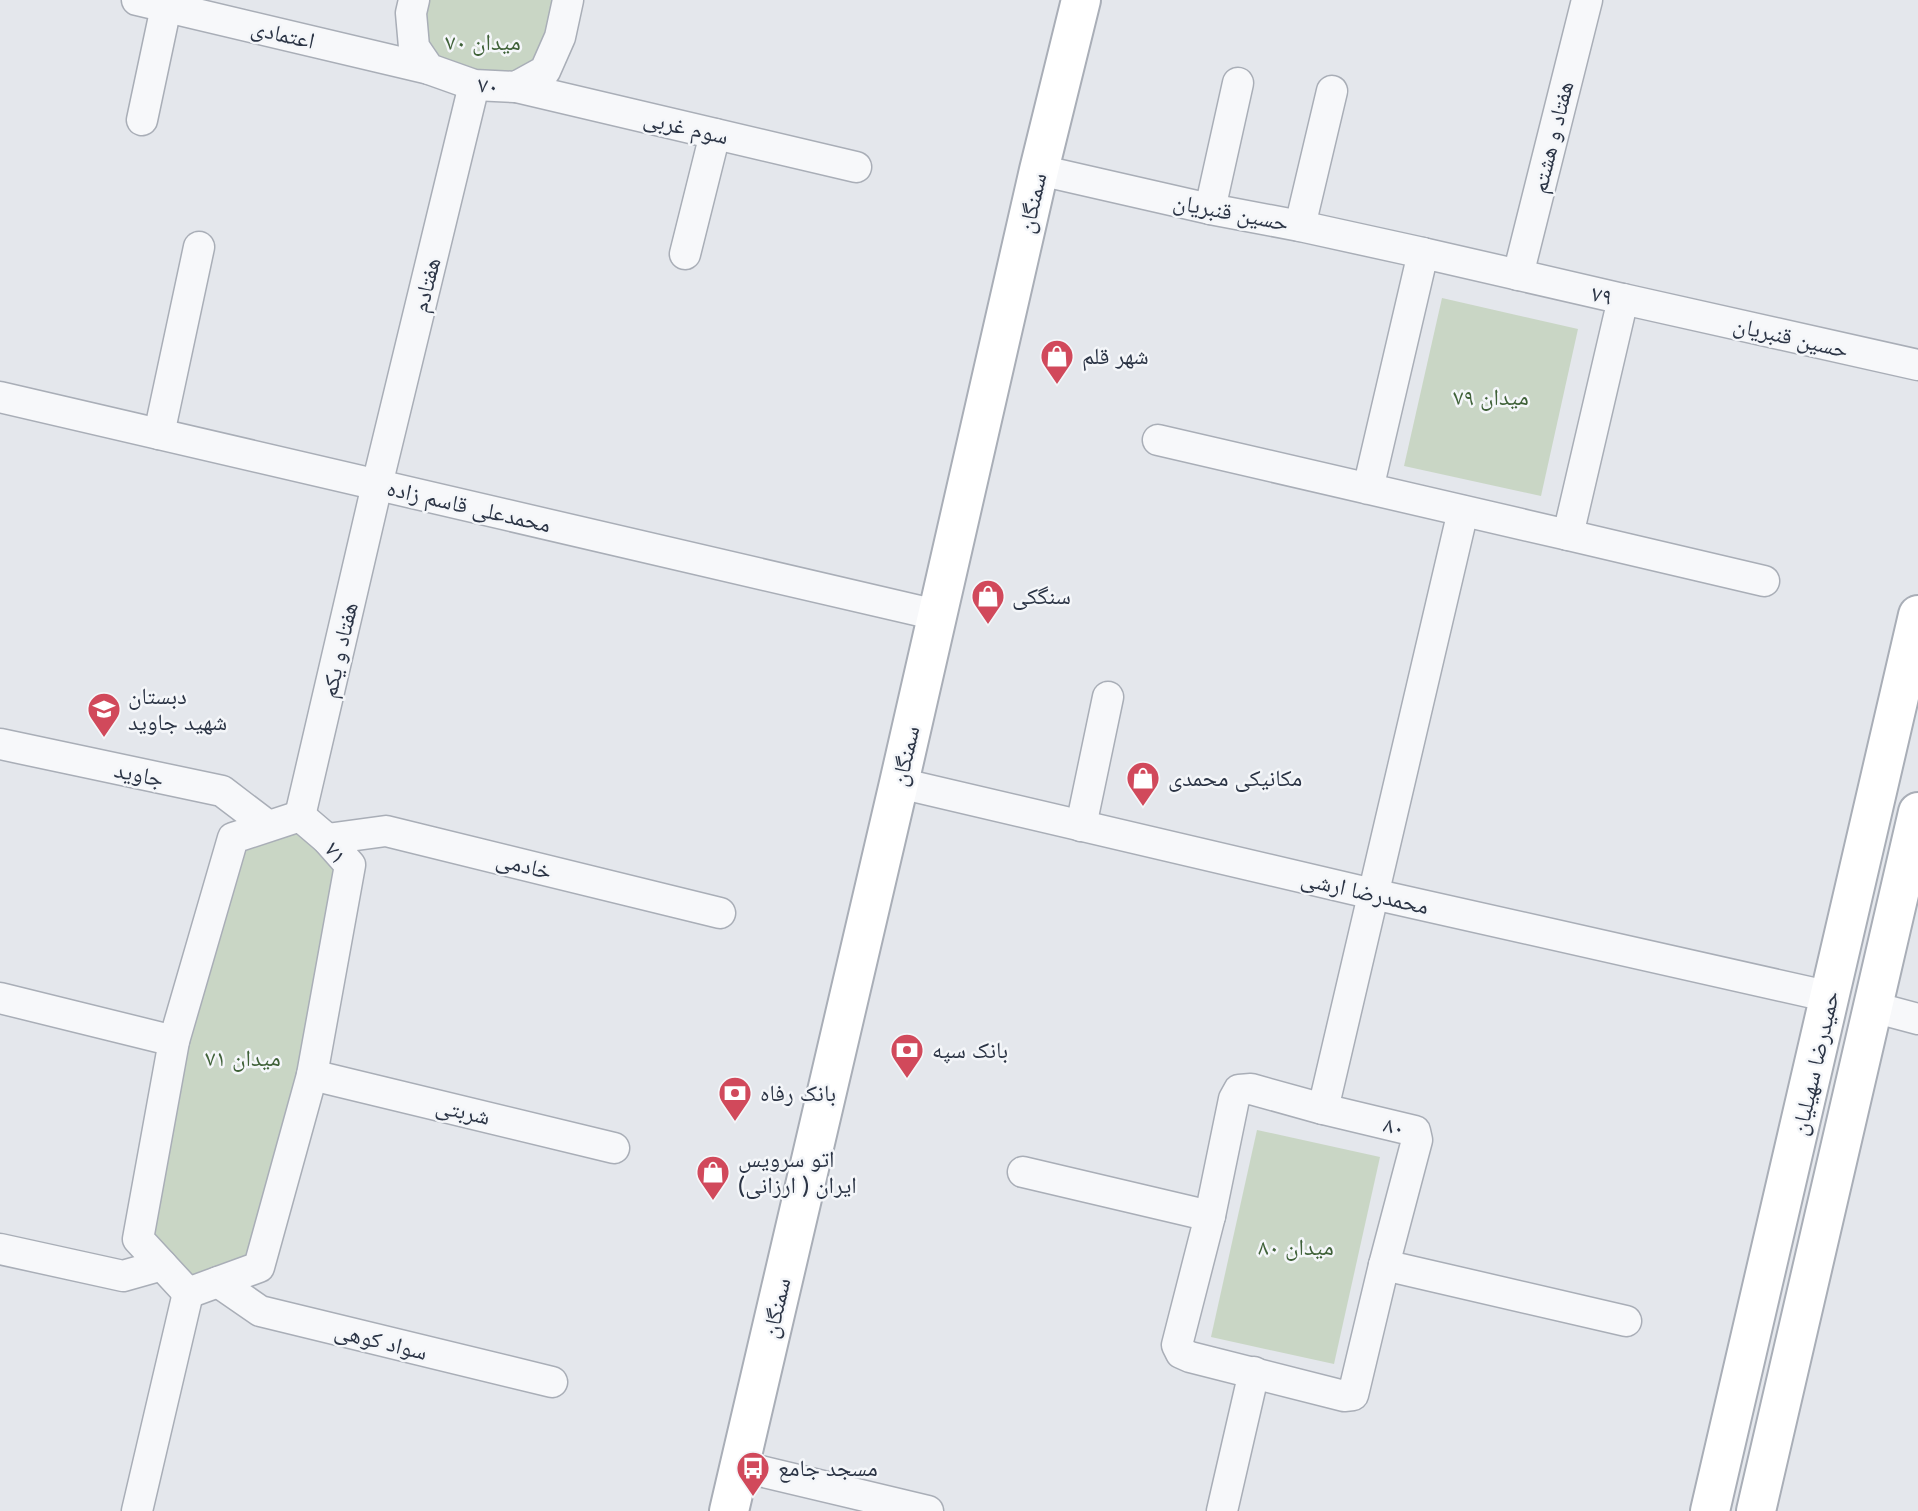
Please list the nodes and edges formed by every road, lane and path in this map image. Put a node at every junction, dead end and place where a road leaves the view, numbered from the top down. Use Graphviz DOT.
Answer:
graph roads {
  1 [pos="137,0"];
  2 [pos="414,0"];
  3 [pos="568,0"];
  4 [pos="1081,0"];
  5 [pos="1587,0"];
  6 [pos="166,7"];
  7 [pos="429,69"];
  8 [pos="1238,83"];
  9 [pos="474,85"];
  10 [pos="516,87"];
  11 [pos="1332,91"];
  12 [pos="142,120"];
  13 [pos="715,134"];
  14 [pos="856,167"];
  15 [pos="1040,170"];
  16 [pos="1210,209"];
  17 [pos="1300,226"];
  18 [pos="199,247"];
  19 [pos="1423,253"];
  20 [pos="685,254"];
  21 [pos="1518,275"];
  22 [pos="1623,299"];
  23 [pos="1918,365"];
  24 [pos="0,397"];
  25 [pos="159,434"];
  26 [pos="1158,440"];
  27 [pos="377,485"];
  28 [pos="1368,489"];
  29 [pos="1463,511"];
  30 [pos="1568,535"];
  31 [pos="1764,581"];
  32 [pos="937,615"];
  33 [pos="1918,615"];
  34 [pos="1108,697"];
  35 [pos="0,744"];
  36 [pos="899,783"];
  37 [pos="1918,812"];
  38 [pos="300,816"];
  39 [pos="268,826"];
  40 [pos="1081,826"];
  41 [pos="327,839"];
  42 [pos="1373,894"];
  43 [pos="720,913"];
  44 [pos="0,998"];
  45 [pos="1831,998"];
  46 [pos="1873,1007"];
  47 [pos="1918,1019"];
  48 [pos="174,1041"];
  49 [pos="312,1075"];
  50 [pos="1323,1109"];
  51 [pos="614,1148"];
  52 [pos="1023,1172"];
  53 [pos="1210,1216"];
  54 [pos="0,1250"];
  55 [pos="162,1265"];
  56 [pos="1384,1265"];
  57 [pos="218,1282"];
  58 [pos="188,1293"];
  59 [pos="1626,1321"];
  60 [pos="1254,1372"];
  61 [pos="552,1381"];
  62 [pos="739,1466"];
  63 [pos="137,1511"];
  64 [pos="729,1511"];
  65 [pos="928,1511"];
  66 [pos="1222,1511"];
  67 [pos="1710,1511"];
  68 [pos="1756,1511"];
  1 -- 6 [label="street, اعتمادی"];
  2 -- 7 [label="street"];
  3 -- 10 [label="street, ۷۰"];
  4 -- 15 [label="main road, سمنگان"];
  5 -- 21 [label="street, هفتاد و هشتم"];
  6 -- 7 [label="street, اعتمادی"];
  6 -- 12 [label="street"];
  7 -- 9 [label="street, ۷۰"];
  8 -- 16 [label="street"];
  9 -- 10 [label="street, ۷۰"];
  9 -- 27 [label="street, هفتادم"];
  10 -- 13 [label="street, سوم غربی"];
  11 -- 17 [label="street"];
  13 -- 14 [label="street, سوم غربی"];
  13 -- 20 [label="street"];
  15 -- 16 [label="street, حسین قنبریان"];
  15 -- 32 [label="main road, سمنگان"];
  16 -- 17 [label="street, حسین قنبریان"];
  17 -- 19 [label="street, حسین قنبریان"];
  18 -- 25 [label="street"];
  19 -- 21 [label="street, ۷۹"];
  19 -- 28 [label="street"];
  21 -- 22 [label="street, ۷۹"];
  22 -- 23 [label="street, حسین قنبریان"];
  22 -- 30 [label="street, ۷۹"];
  24 -- 25 [label="street, محمدعلی قاسم زاده"];
  25 -- 27 [label="street, محمدعلی قاسم زاده"];
  26 -- 28 [label="street"];
  27 -- 32 [label="street, محمدعلی قاسم زاده"];
  27 -- 38 [label="street, هفتاد و یکم"];
  28 -- 29 [label="street"];
  29 -- 30 [label="street"];
  29 -- 42 [label="street"];
  30 -- 31 [label="street"];
  32 -- 36 [label="main road, سمنگان"];
  33 -- 45 [label="main road, حمیدرضا سهیلیان"];
  34 -- 40 [label="street"];
  35 -- 39 [label="street, جاوید"];
  36 -- 40 [label="street, محمدرضا ارشی"];
  36 -- 62 [label="main road, سمنگان"];
  37 -- 46 [label="main road, حمیدرضا سهیلیان"];
  38 -- 39 [label="street"];
  38 -- 41 [label="street, ۷۱"];
  39 -- 48 [label="street"];
  40 -- 42 [label="street, محمدرضا ارشی"];
  41 -- 43 [label="street, خادمی"];
  41 -- 49 [label="street, ۷۱"];
  42 -- 45 [label="street, محمدرضا ارشی"];
  42 -- 50 [label="street"];
  44 -- 48 [label="street"];
  45 -- 46 [label="main road"];
  45 -- 67 [label="main road, حمیدرضا سهیلیان"];
  46 -- 47 [label="street"];
  46 -- 68 [label="main road, حمیدرضا سهیلیان"];
  48 -- 55 [label="street"];
  49 -- 51 [label="street, شربتی"];
  49 -- 57 [label="street, ۷۱"];
  50 -- 53 [label="street, ۸۰"];
  50 -- 56 [label="street, ۸۰"];
  52 -- 53 [label="street"];
  53 -- 60 [label="street, ۸۰"];
  54 -- 55 [label="street"];
  55 -- 58 [label="street"];
  56 -- 59 [label="street"];
  56 -- 60 [label="street, ۸۰"];
  57 -- 58 [label="street, ۷۱"];
  57 -- 61 [label="street, سواد کوهی"];
  58 -- 63 [label="street"];
  60 -- 66 [label="street"];
  62 -- 64 [label="main road, سمنگان"];
  62 -- 65 [label="street"];
}
